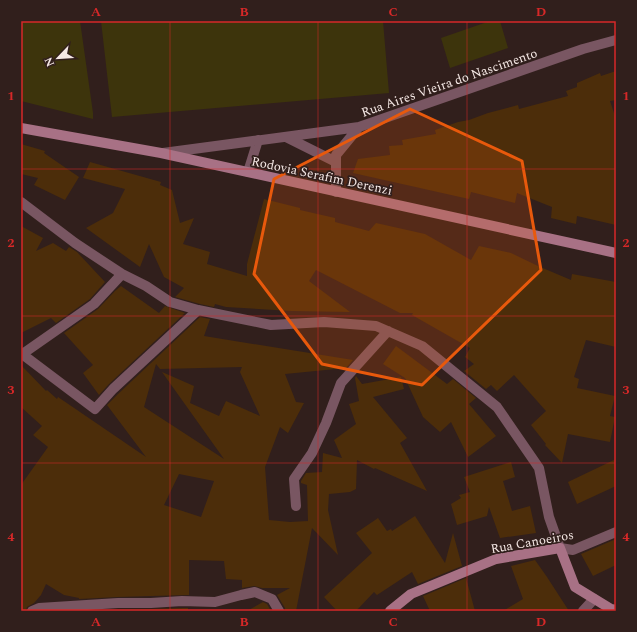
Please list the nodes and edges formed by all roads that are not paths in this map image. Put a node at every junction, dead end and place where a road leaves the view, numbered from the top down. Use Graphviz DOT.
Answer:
graph roads {
  1 [pos="616,40"];
  2 [pos="359,127"];
  3 [pos="21,128"];
  4 [pos="286,137"];
  5 [pos="258,140"];
  6 [pos="161,153"];
  7 [pos="336,162"];
  8 [pos="248,172"];
  9 [pos="336,192"];
  10 [pos="21,202"];
  11 [pos="616,253"];
  12 [pos="122,274"];
  13 [pos="198,310"];
  14 [pos="388,331"];
  15 [pos="21,354"];
  16 [pos="296,506"];
  17 [pos="616,532"];
  18 [pos="560,548"];
  19 [pos="594,599"];
  20 [pos="616,610"];
  21 [pos="32,611"];
  22 [pos="279,611"];
  23 [pos="390,611"];
  24 [pos="583,611"];
  1 -- 2 [label="street, Rua Aires Vieira do Nascimento"];
  2 -- 4 [label="street"];
  2 -- 7 [label="street, Rua Aires Vieira do Nascimento"];
  3 -- 6 [label="main road, Rodovia Serafim Derenzi"];
  4 -- 5 [label="street"];
  4 -- 7 [label="street"];
  5 -- 6 [label="street"];
  5 -- 8 [label="street"];
  6 -- 8 [label="main road, Rodovia Serafim Derenzi"];
  7 -- 9 [label="street, Rua Aires Vieira do Nascimento"];
  8 -- 9 [label="main road, Rodovia Serafim Derenzi"];
  9 -- 11 [label="main road, Rodovia Serafim Derenzi"];
  10 -- 12 [label="street"];
  12 -- 13 [label="street"];
  12 -- 15 [label="street"];
  13 -- 14 [label="street"];
  13 -- 15 [label="street"];
  14 -- 16 [label="street"];
  14 -- 18 [label="street"];
  17 -- 18 [label="street, Rua Canoeiros"];
  18 -- 19 [label="main road"];
  18 -- 23 [label="main road, Rua Canoeiros"];
  19 -- 20 [label="main road"];
  19 -- 24 [label="street"];
  21 -- 22 [label="street"];
}
